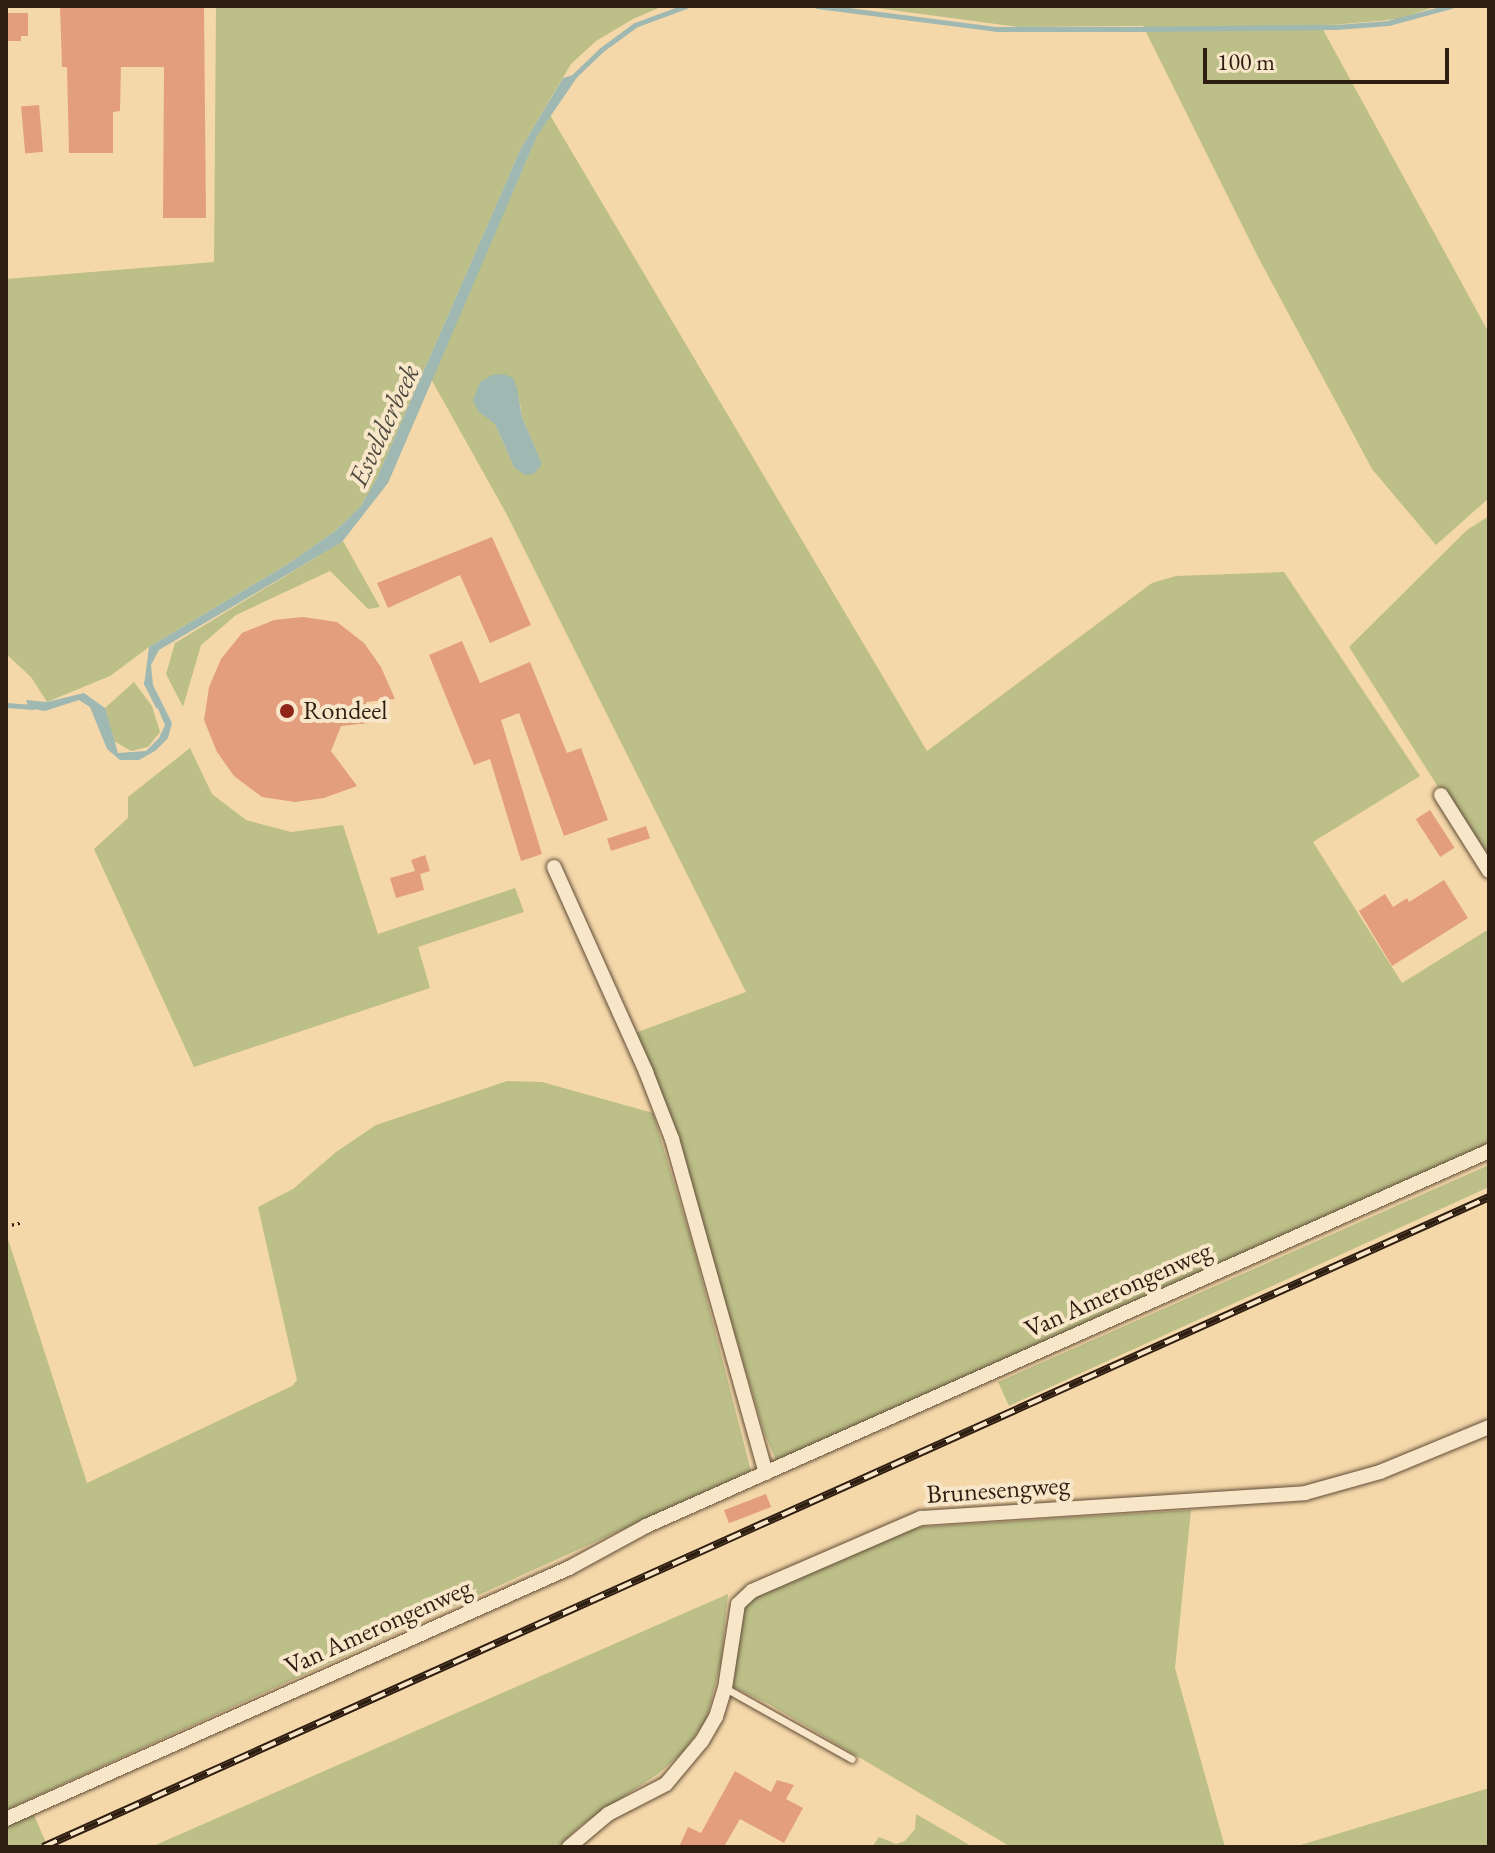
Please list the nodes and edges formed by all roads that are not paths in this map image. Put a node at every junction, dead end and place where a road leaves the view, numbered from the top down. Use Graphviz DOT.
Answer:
graph roads {
  1 [pos="1441,795"];
  2 [pos="554,867"];
  3 [pos="1489,871"];
  4 [pos="1489,1151"];
  5 [pos="1489,1427"];
  6 [pos="766,1473"];
  7 [pos="725,1688"];
  8 [pos="852,1759"];
  9 [pos="6,1819"];
  10 [pos="569,1847"];
  1 -- 3 [label="street"];
  2 -- 6 [label="street"];
  4 -- 6 [label="street, Van Amerongenweg"];
  5 -- 7 [label="street, Brunesengweg"];
  6 -- 9 [label="street, Van Amerongenweg"];
  7 -- 8 [label="lane"];
  7 -- 10 [label="street, Brunesengweg"];
}
